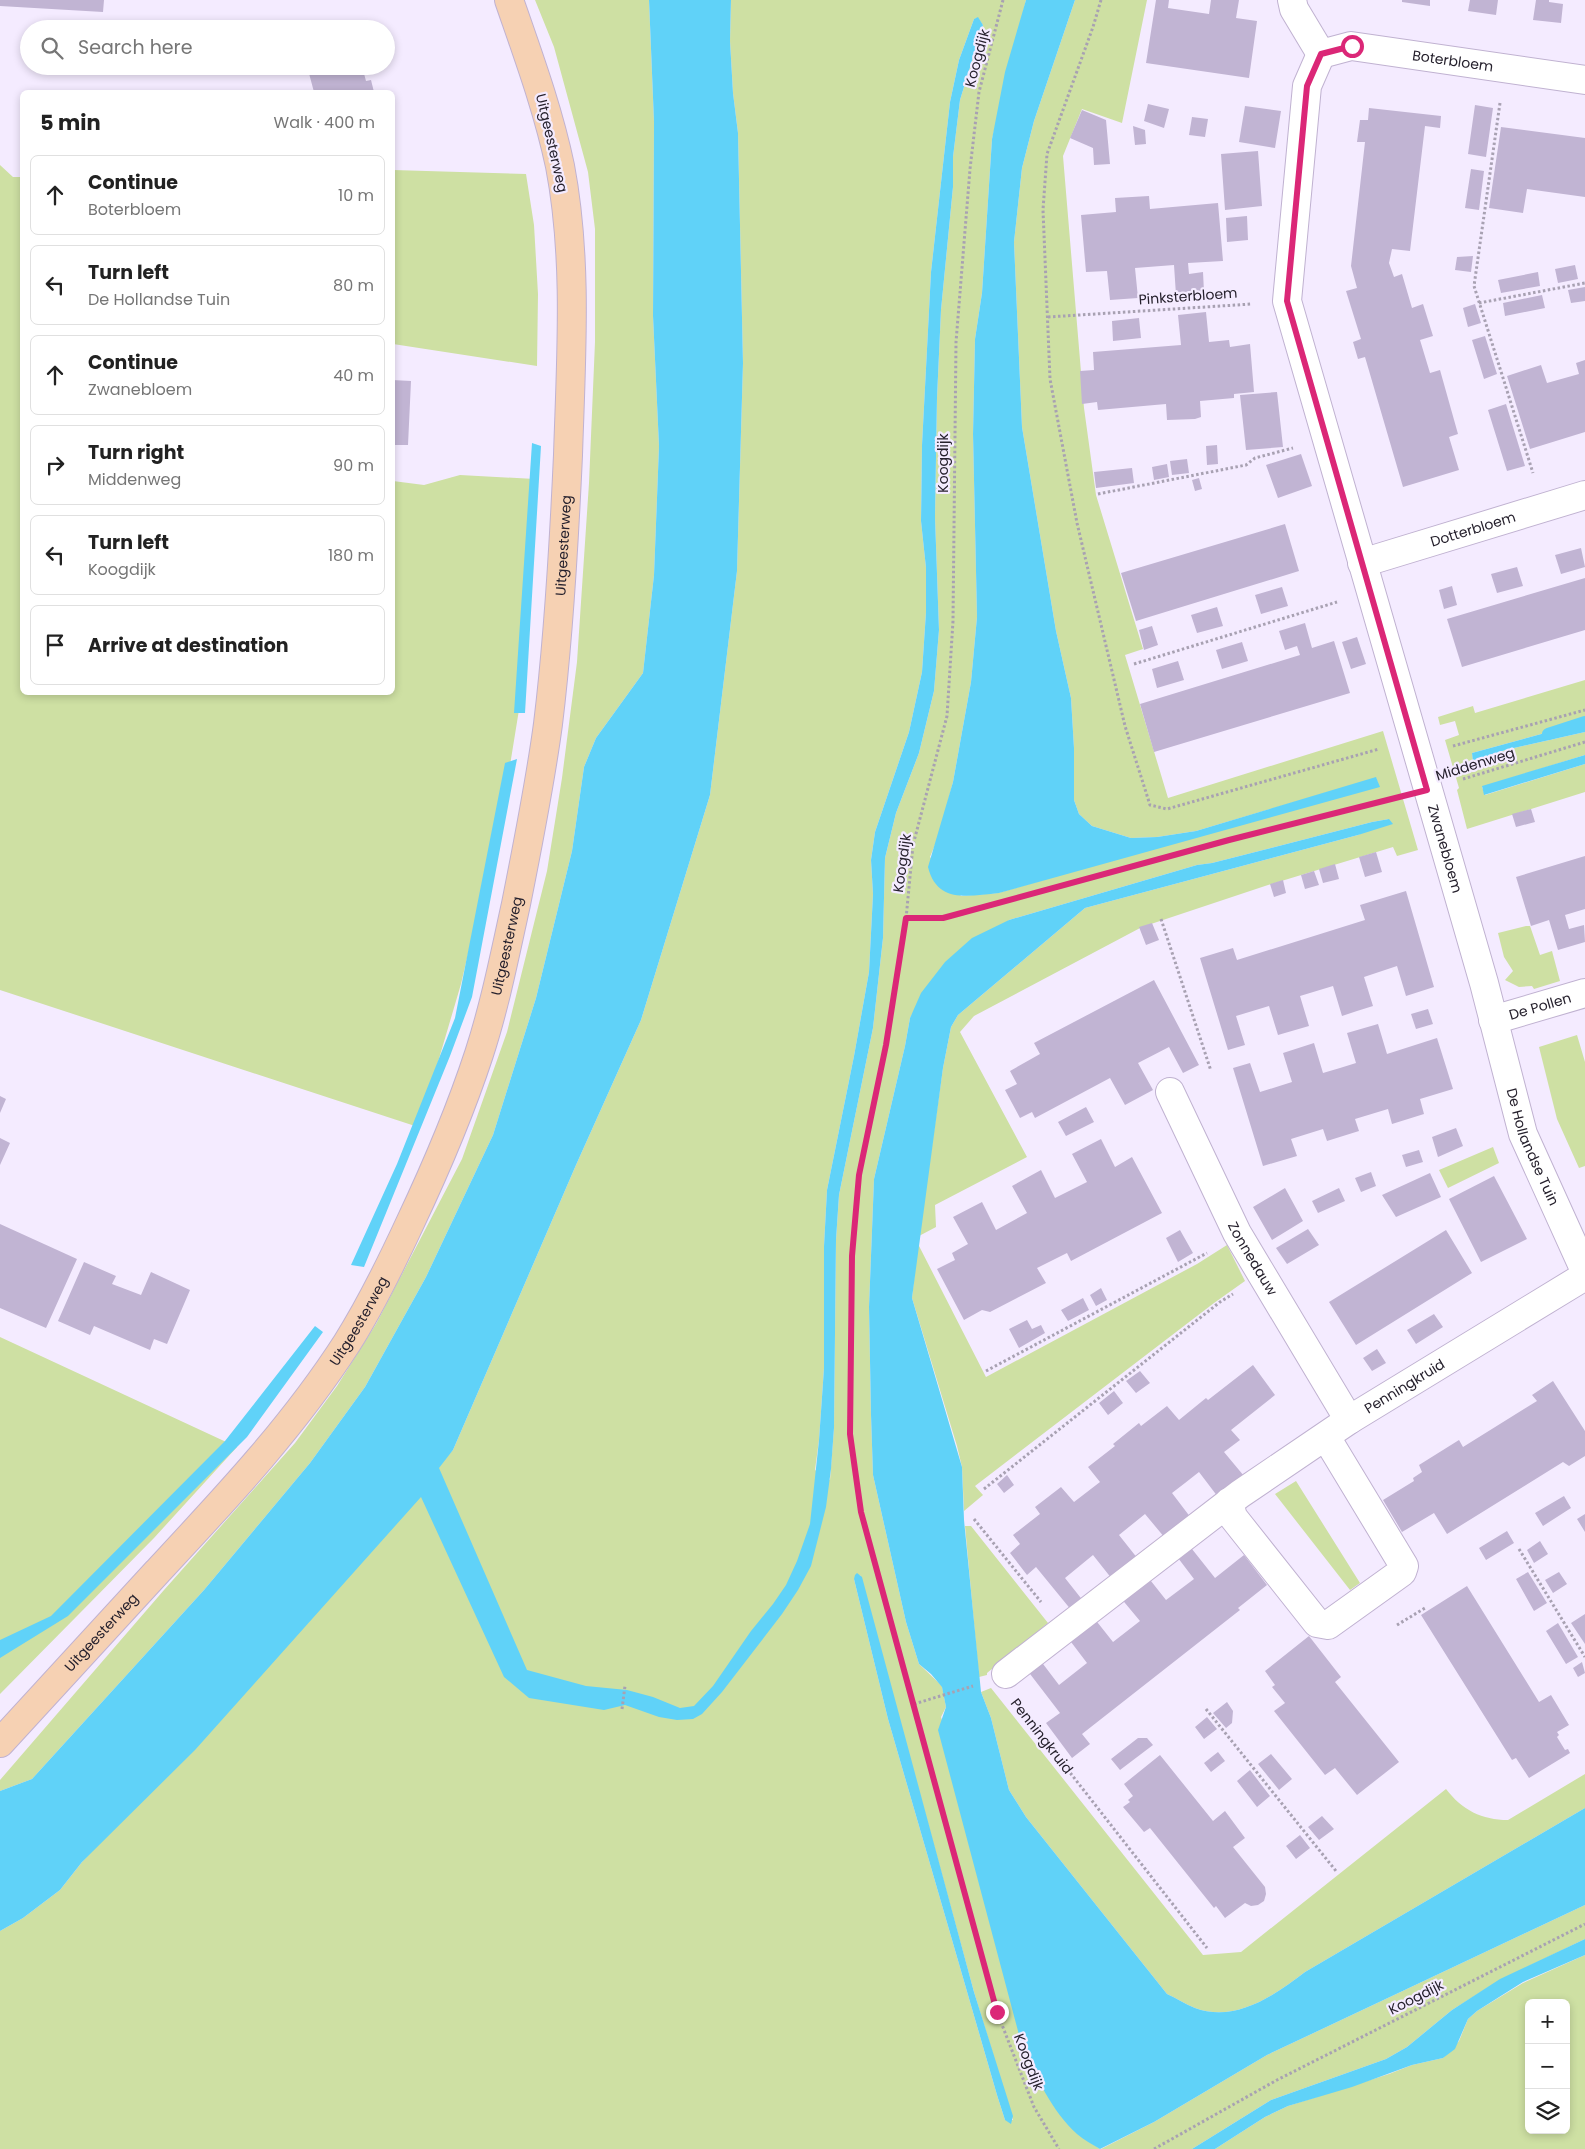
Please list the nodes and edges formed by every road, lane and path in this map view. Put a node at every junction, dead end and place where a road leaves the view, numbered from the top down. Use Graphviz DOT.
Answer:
graph roads {
  1 [pos="509,0"];
  2 [pos="1003,0"];
  3 [pos="1100,0"];
  4 [pos="1292,0"];
  5 [pos="1321,54"];
  6 [pos="1507,68"];
  7 [pos="1585,80"];
  8 [pos="1585,283"];
  9 [pos="1287,301"];
  10 [pos="1479,303"];
  11 [pos="1048,317"];
  12 [pos="1326,436"];
  13 [pos="1098,494"];
  14 [pos="1585,495"];
  15 [pos="1543,508"];
  16 [pos="1362,563"];
  17 [pos="1370,592"];
  18 [pos="1134,664"];
  19 [pos="1585,710"];
  20 [pos="1412,740"];
  21 [pos="1585,742"];
  22 [pos="1448,748"];
  23 [pos="1427,790"];
  24 [pos="906,918"];
  25 [pos="1161,919"];
  26 [pos="1585,993"];
  27 [pos="1493,1020"];
  28 [pos="1211,1071"];
  29 [pos="1170,1092"];
  30 [pos="1236,1233"];
  31 [pos="1585,1271"];
  32 [pos="1585,1276"];
  33 [pos="1262,1277"];
  34 [pos="986,1371"];
  35 [pos="1349,1420"];
  36 [pos="1326,1437"];
  37 [pos="984,1489"];
  38 [pos="1229,1502"];
  39 [pos="974,1520"];
  40 [pos="1519,1549"];
  41 [pos="1425,1608"];
  42 [pos="1397,1625"];
  43 [pos="1063,1629"];
  44 [pos="1585,1657"];
  45 [pos="1006,1674"];
  46 [pos="979,1684"];
  47 [pos="625,1686"];
  48 [pos="914,1704"];
  49 [pos="622,1709"];
  50 [pos="1206,1709"];
  51 [pos="0,1743"];
  52 [pos="1336,1871"];
  53 [pos="1585,1924"];
  54 [pos="1207,1948"];
  55 [pos="1059,2149"];
  56 [pos="1154,2149"];
  1 -- 51 [label="street, Uitgeesterweg"];
  2 -- 24 [label="path, Koogdijk"];
  3 -- 11 [label="path"];
  4 -- 5 [label="street"];
  5 -- 6 [label="street, Boterbloem"];
  5 -- 9 [label="street"];
  6 -- 7 [label="street, Boterbloem"];
  6 -- 10 [label="path"];
  8 -- 10 [label="path"];
  9 -- 11 [label="path, Pinksterbloem"];
  9 -- 12 [label="street"];
  10 -- 15 [label="path"];
  11 -- 20 [label="path"];
  12 -- 13 [label="path"];
  12 -- 16 [label="street"];
  14 -- 15 [label="street, Dotterbloem"];
  15 -- 16 [label="street, Dotterbloem"];
  16 -- 17 [label="street, Zwanebloem"];
  17 -- 18 [label="path"];
  17 -- 20 [label="street, Zwanebloem"];
  19 -- 22 [label="path"];
  20 -- 23 [label="street, Zwanebloem"];
  21 -- 23 [label="path, Middenweg"];
  23 -- 24 [label="path, Middenweg"];
  23 -- 27 [label="street, Zwanebloem"];
  24 -- 48 [label="path, Koogdijk"];
  25 -- 28 [label="path"];
  26 -- 27 [label="street, De Pollen"];
  27 -- 31 [label="street, De Hollandse Tuin"];
  29 -- 30 [label="street, Zonnedauw"];
  30 -- 33 [label="street, Zonnedauw"];
  30 -- 34 [label="path"];
  32 -- 35 [label="street, Penningkruid"];
  33 -- 35 [label="street, Zonnedauw"];
  33 -- 37 [label="path"];
  35 -- 36 [label="street, Penningkruid"];
  36 -- 38 [label="street, Penningkruid"];
  36 -- 38 [label="street"];
  38 -- 43 [label="street, Penningkruid"];
  39 -- 43 [label="path"];
  40 -- 44 [label="path"];
  41 -- 42 [label="path"];
  43 -- 45 [label="street, Penningkruid"];
  45 -- 54 [label="path, Penningkruid"];
  46 -- 48 [label="path"];
  47 -- 49 [label="path"];
  48 -- 55 [label="path, Koogdijk"];
  50 -- 52 [label="path"];
  53 -- 56 [label="path, Koogdijk"];
}
